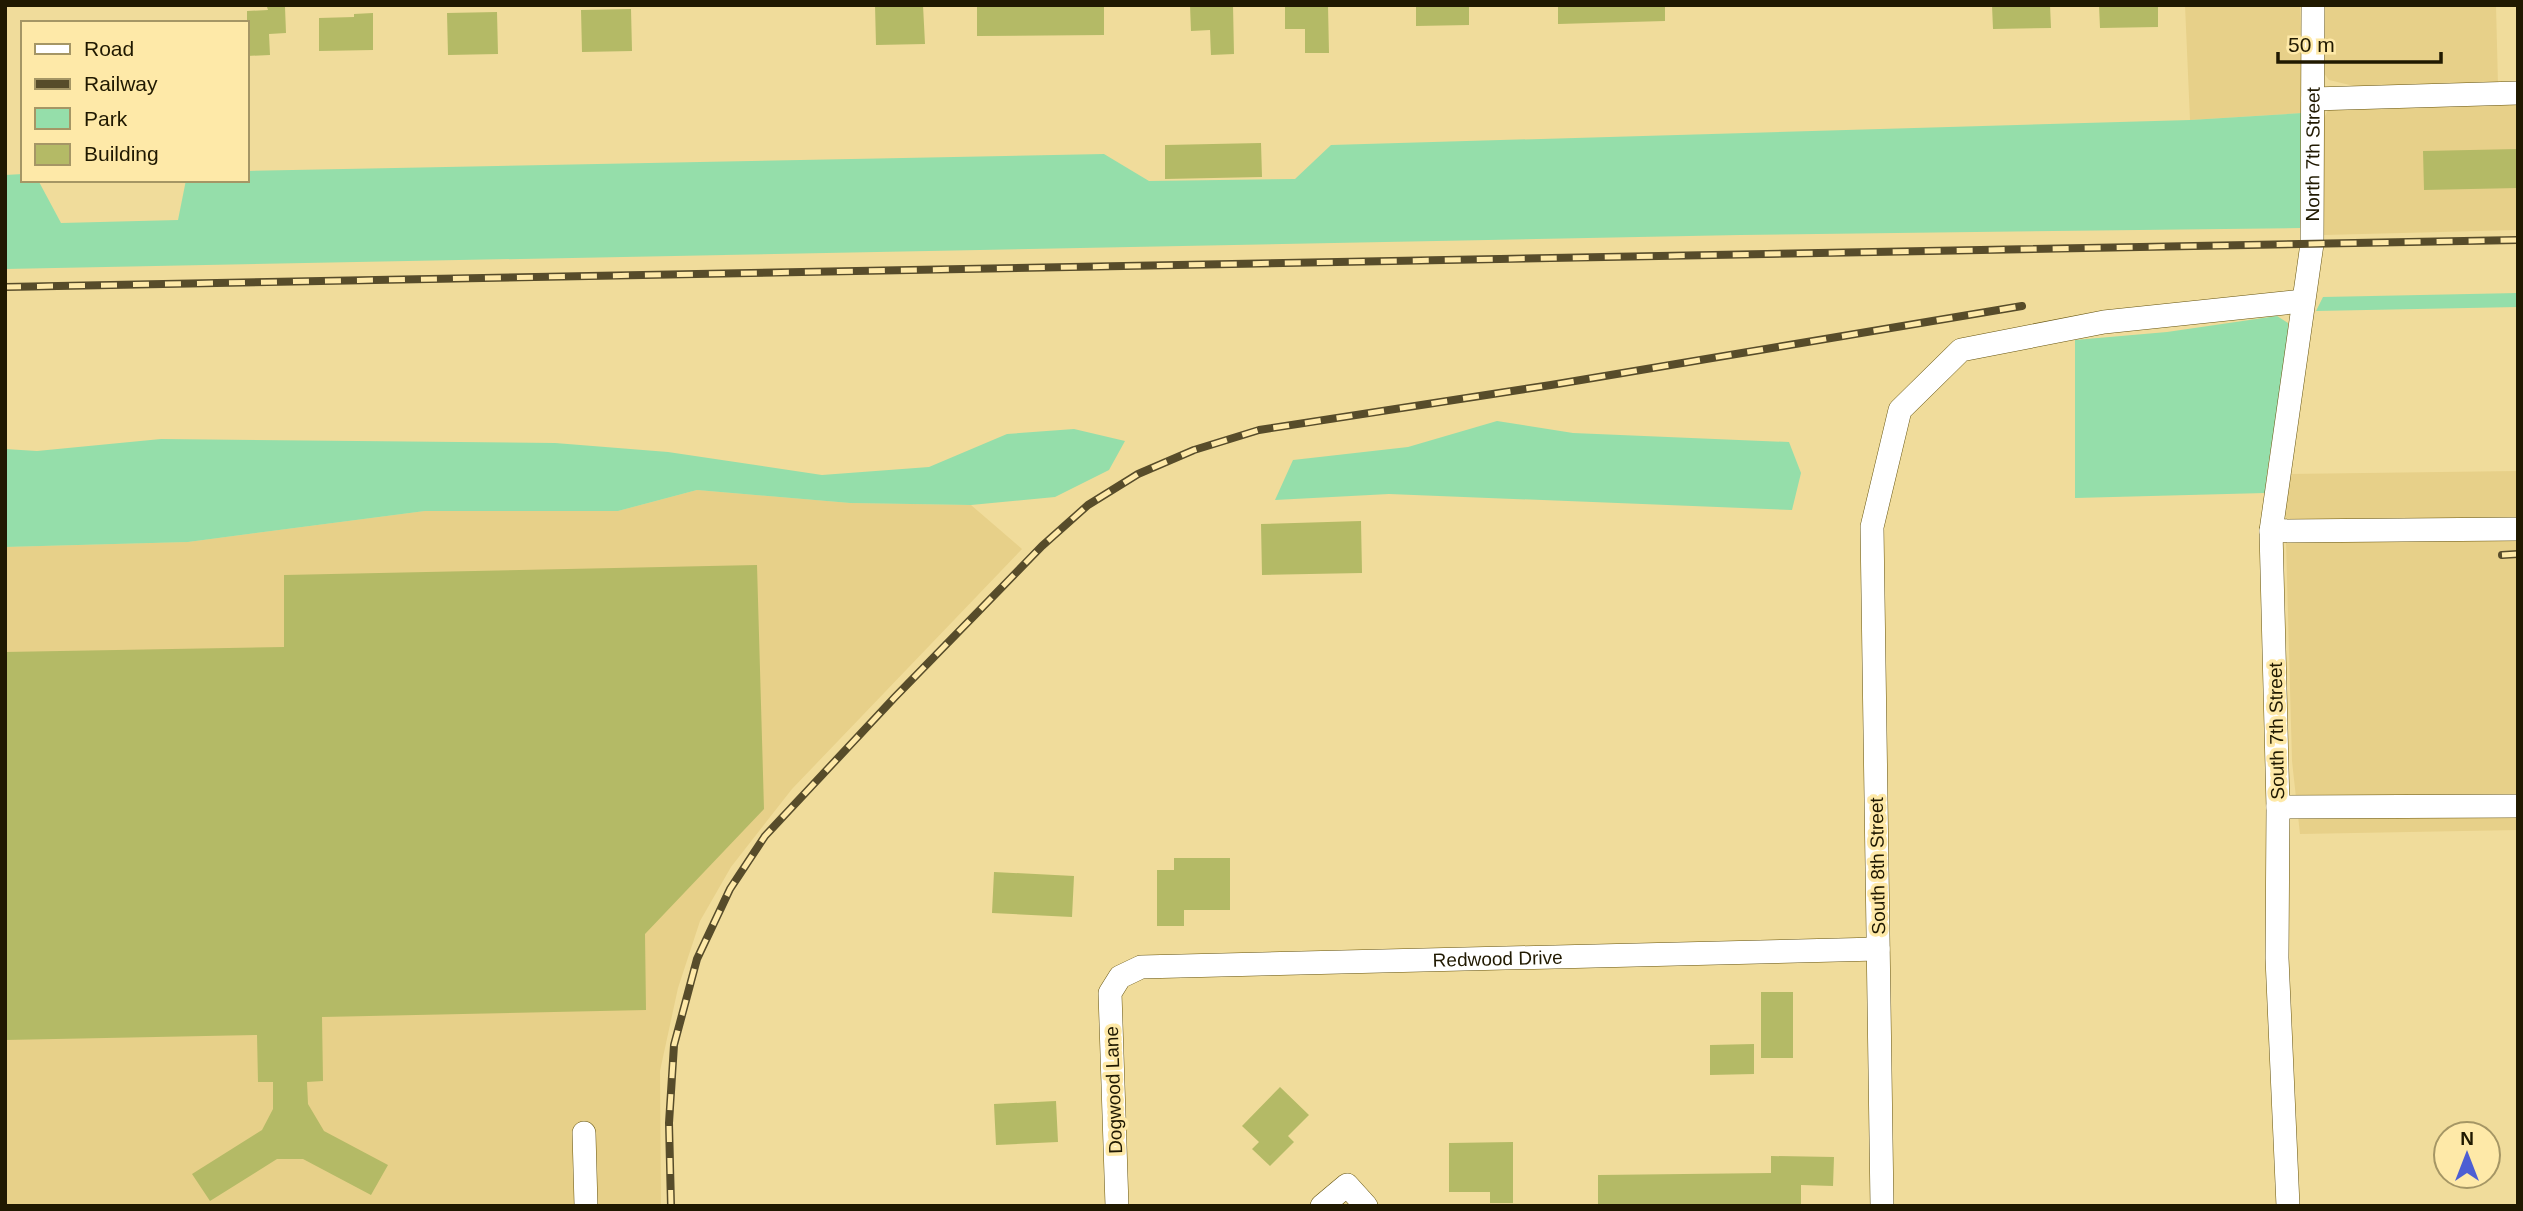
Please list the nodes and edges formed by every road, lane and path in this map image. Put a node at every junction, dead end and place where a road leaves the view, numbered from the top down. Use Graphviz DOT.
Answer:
graph roads {
  1 [pos="2313,5"];
  2 [pos="2518,93"];
  3 [pos="2313,99"];
  4 [pos="2309,259"];
  5 [pos="2303,302"];
  6 [pos="2518,529"];
  7 [pos="2272,531"];
  8 [pos="2518,806"];
  9 [pos="2278,807"];
  10 [pos="1878,949"];
  11 [pos="1120,977"];
  12 [pos="584,1133"];
  13 [pos="586,1206"];
  14 [pos="1117,1206"];
  15 [pos="1322,1206"];
  16 [pos="1366,1206"];
  17 [pos="1882,1206"];
  18 [pos="2288,1206"];
  1 -- 3 [label="street, North 7th Street"];
  2 -- 3 [label="street"];
  3 -- 4 [label="street, North 7th Street"];
  4 -- 5 [label="street, South 7th Street"];
  5 -- 7 [label="street, South 7th Street"];
  5 -- 10 [label="street, South 8th Street"];
  6 -- 7 [label="street"];
  7 -- 9 [label="street, South 7th Street"];
  8 -- 9 [label="street"];
  9 -- 18 [label="street, South 7th Street"];
  10 -- 11 [label="street, Redwood Drive"];
  10 -- 17 [label="street, South 8th Street"];
  11 -- 14 [label="street, Dogwood Lane"];
  12 -- 13 [label="street"];
  15 -- 16 [label="street"];
}
